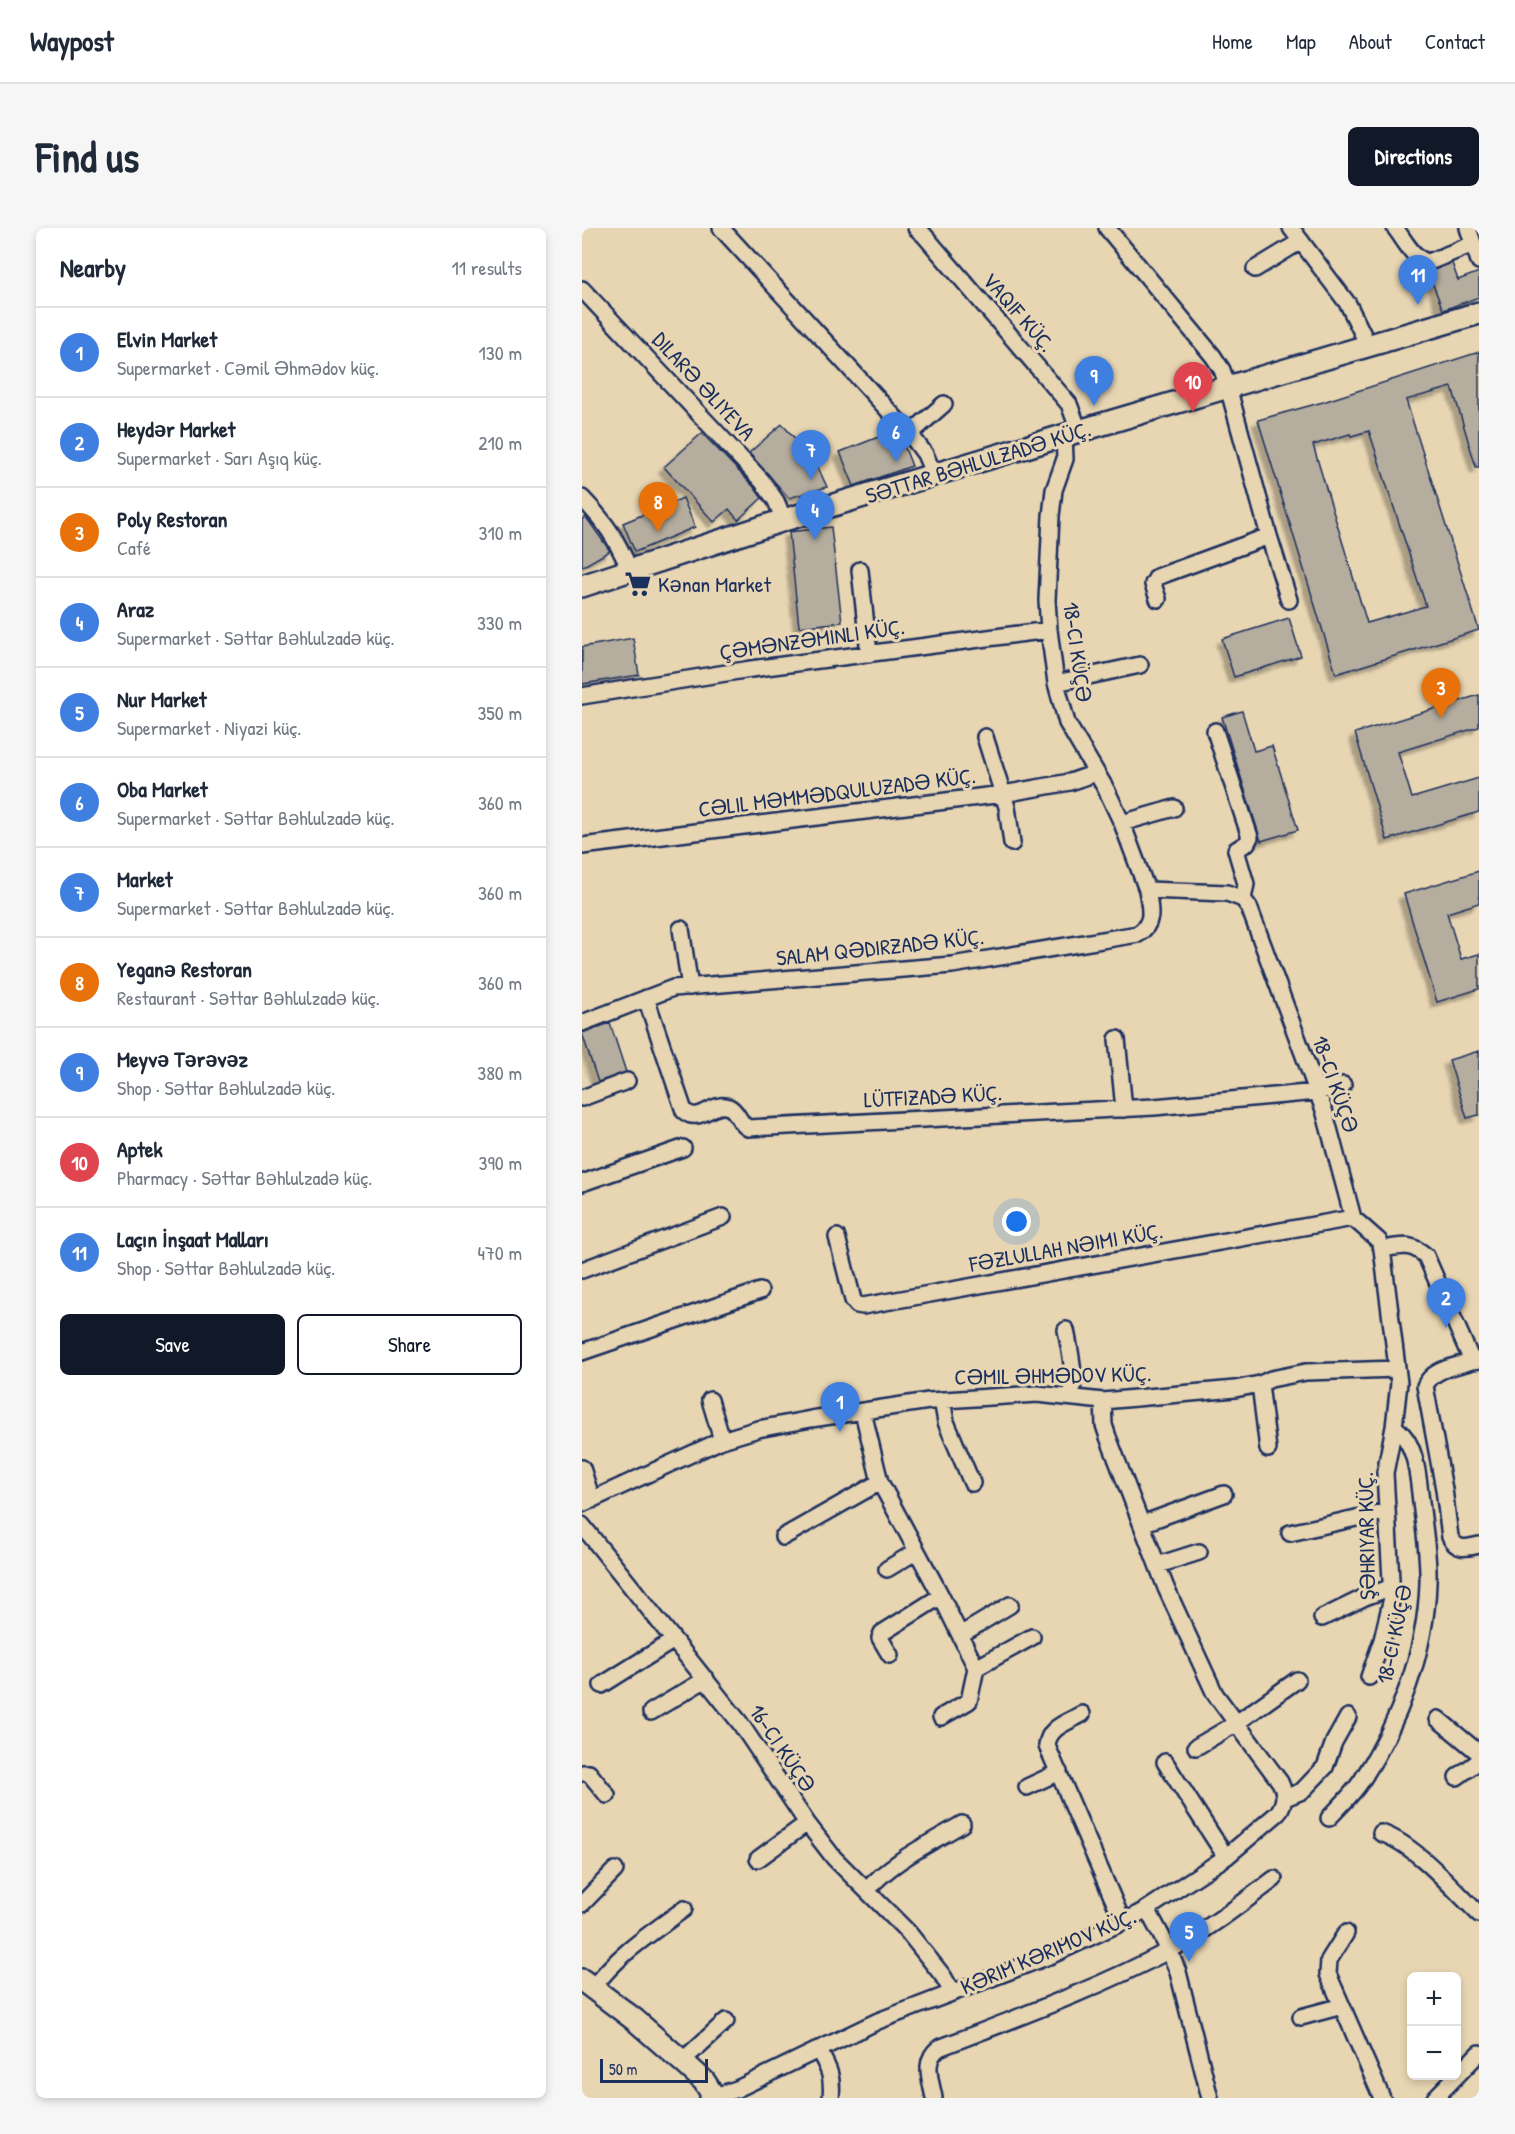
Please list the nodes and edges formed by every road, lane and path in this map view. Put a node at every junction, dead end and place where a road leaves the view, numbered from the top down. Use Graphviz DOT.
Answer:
graph roads {
  1 [pos="721,228"];
  2 [pos="916,228"];
  3 [pos="1107,228"];
  4 [pos="1291,228"];
  5 [pos="1395,228"];
  6 [pos="1467,228"];
  7 [pos="1301,241"];
  8 [pos="1473,244"];
  9 [pos="1479,261"];
  10 [pos="1255,269"];
  11 [pos="582,290"];
  12 [pos="1479,313"];
  13 [pos="1369,347"];
  14 [pos="1228,387"];
  15 [pos="945,404"];
  16 [pos="1072,433"];
  17 [pos="910,434"];
  18 [pos="934,475"];
  19 [pos="582,498"];
  20 [pos="784,520"];
  21 [pos="1269,536"];
  22 [pos="630,570"];
  23 [pos="860,570"];
  24 [pos="582,586"];
  25 [pos="1158,599"];
  26 [pos="1289,600"];
  27 [pos="1049,630"];
  28 [pos="869,654"];
  29 [pos="1140,665"];
  30 [pos="1056,682"];
  31 [pos="582,696"];
  32 [pos="1215,731"];
  33 [pos="985,737"];
  34 [pos="1096,773"];
  35 [pos="1003,794"];
  36 [pos="1174,808"];
  37 [pos="1122,823"];
  38 [pos="1012,843"];
  39 [pos="582,846"];
  40 [pos="1147,890"];
  41 [pos="1243,899"];
  42 [pos="681,929"];
  43 [pos="690,987"];
  44 [pos="646,998"];
  45 [pos="582,1023"];
  46 [pos="1117,1039"];
  47 [pos="627,1081"];
  48 [pos="1342,1085"];
  49 [pos="1317,1092"];
  50 [pos="582,1098"];
  51 [pos="1124,1108"];
  52 [pos="683,1148"];
  53 [pos="582,1183"];
  54 [pos="723,1217"];
  55 [pos="1353,1218"];
  56 [pos="837,1237"];
  57 [pos="1382,1249"];
  58 [pos="582,1270"];
  59 [pos="760,1291"];
  60 [pos="1066,1329"];
  61 [pos="582,1352"];
  62 [pos="1476,1361"];
  63 [pos="1397,1369"];
  64 [pos="1260,1384"];
  65 [pos="1071,1397"];
  66 [pos="710,1400"];
  67 [pos="942,1400"];
  68 [pos="1103,1401"];
  69 [pos="863,1412"];
  70 [pos="1394,1427"];
  71 [pos="722,1440"];
  72 [pos="1268,1449"];
  73 [pos="582,1468"];
  74 [pos="880,1482"];
  75 [pos="972,1483"];
  76 [pos="1224,1494"];
  77 [pos="587,1502"];
  78 [pos="1387,1511"];
  79 [pos="1143,1524"];
  80 [pos="582,1525"];
  81 [pos="1290,1533"];
  82 [pos="783,1537"];
  83 [pos="1479,1545"];
  84 [pos="917,1551"];
  85 [pos="1199,1552"];
  86 [pos="1158,1565"];
  87 [pos="886,1569"];
  88 [pos="1392,1587"];
  89 [pos="940,1596"];
  90 [pos="1010,1605"];
  91 [pos="1322,1618"];
  92 [pos="960,1635"];
  93 [pos="1032,1637"];
  94 [pos="674,1640"];
  95 [pos="890,1655"];
  96 [pos="976,1668"];
  97 [pos="1369,1677"];
  98 [pos="706,1679"];
  99 [pos="1297,1680"];
  100 [pos="602,1685"];
  101 [pos="651,1712"];
  102 [pos="1082,1714"];
  103 [pos="941,1717"];
  104 [pos="1348,1717"];
  105 [pos="1438,1719"];
  106 [pos="1235,1724"];
  107 [pos="1196,1747"];
  108 [pos="1479,1753"];
  109 [pos="1479,1761"];
  110 [pos="1165,1762"];
  111 [pos="1059,1772"];
  112 [pos="582,1773"];
  113 [pos="1457,1777"];
  114 [pos="1027,1787"];
  115 [pos="607,1795"];
  116 [pos="1285,1798"];
  117 [pos="1329,1818"];
  118 [pos="807,1823"];
  119 [pos="962,1824"];
  120 [pos="1381,1833"];
  121 [pos="1226,1857"];
  122 [pos="758,1859"];
  123 [pos="615,1870"];
  124 [pos="1274,1879"];
  125 [pos="867,1890"];
  126 [pos="582,1904"];
  127 [pos="684,1909"];
  128 [pos="1147,1910"];
  129 [pos="1479,1914"];
  130 [pos="1124,1922"];
  131 [pos="1346,1933"];
  132 [pos="1169,1950"];
  133 [pos="587,1984"];
  134 [pos="952,1992"];
  135 [pos="1342,2006"];
  136 [pos="1301,2017"];
  137 [pos="726,2021"];
  138 [pos="818,2049"];
  139 [pos="1479,2054"];
  140 [pos="682,2061"];
  141 [pos="711,2097"];
  142 [pos="831,2098"];
  143 [pos="934,2098"];
  144 [pos="1210,2098"];
  145 [pos="1382,2098"];
  146 [pos="1435,2098"];
  1 -- 17 [label="street"];
  2 -- 16 [label="street, VAQIF KÜÇ."];
  3 -- 14 [label="street"];
  4 -- 7 [label="street"];
  5 -- 8 [label="street"];
  6 -- 8 [label="street"];
  7 -- 10 [label="street"];
  7 -- 13 [label="street"];
  8 -- 9 [label="street"];
  11 -- 20 [label="street, DILARƏ ƏLIYEVA"];
  12 -- 13 [label="street, SƏTTAR BƏHLULZADƏ KÜÇ."];
  13 -- 14 [label="street, SƏTTAR BƏHLULZADƏ KÜÇ."];
  14 -- 16 [label="street, SƏTTAR BƏHLULZADƏ KÜÇ."];
  14 -- 21 [label="street"];
  15 -- 17 [label="street"];
  16 -- 18 [label="street, SƏTTAR BƏHLULZADƏ KÜÇ."];
  16 -- 27 [label="street, 18-CI KÜÇƏ"];
  17 -- 18 [label="street"];
  18 -- 20 [label="street, SƏTTAR BƏHLULZADƏ KÜÇ."];
  19 -- 22 [label="street"];
  20 -- 22 [label="street, SƏTTAR BƏHLULZADƏ KÜÇ."];
  21 -- 25 [label="street"];
  21 -- 26 [label="street"];
  22 -- 24 [label="street, SƏTTAR BƏHLULZADƏ KÜÇ."];
  23 -- 28 [label="street"];
  27 -- 28 [label="street, ÇƏMƏNZƏMINLI KÜÇ."];
  27 -- 30 [label="street, 18-CI KÜÇƏ"];
  28 -- 31 [label="street, ÇƏMƏNZƏMINLI KÜÇ."];
  29 -- 30 [label="street"];
  30 -- 34 [label="street, 18-CI KÜÇƏ"];
  32 -- 41 [label="street"];
  33 -- 35 [label="street"];
  34 -- 35 [label="street, CƏLIL MƏMMƏDQULUZADƏ KÜÇ."];
  34 -- 37 [label="street, 18-CI KÜÇƏ"];
  35 -- 38 [label="street"];
  35 -- 39 [label="street, CƏLIL MƏMMƏDQULUZADƏ KÜÇ."];
  36 -- 37 [label="street"];
  37 -- 40 [label="street, 18-CI KÜÇƏ"];
  40 -- 41 [label="street"];
  40 -- 43 [label="street, SALAM QƏDIRZADƏ KÜÇ."];
  41 -- 49 [label="street, 18-CI KÜÇƏ"];
  42 -- 43 [label="street"];
  43 -- 44 [label="street, SALAM QƏDIRZADƏ KÜÇ."];
  44 -- 45 [label="street, SALAM QƏDIRZADƏ KÜÇ."];
  44 -- 51 [label="street, LÜTFIZADƏ KÜÇ."];
  46 -- 51 [label="street"];
  47 -- 50 [label="street"];
  48 -- 49 [label="street, LÜTFIZADƏ KÜÇ."];
  49 -- 51 [label="street, LÜTFIZADƏ KÜÇ."];
  49 -- 55 [label="street, 18-CI KÜÇƏ"];
  52 -- 53 [label="street"];
  54 -- 58 [label="street"];
  55 -- 56 [label="street, FƏZLULLAH NƏIMI KÜÇ."];
  55 -- 57 [label="street"];
  57 -- 62 [label="street"];
  57 -- 63 [label="street"];
  59 -- 61 [label="street"];
  60 -- 65 [label="street"];
  62 -- 83 [label="street"];
  63 -- 64 [label="street, CƏMIL ƏHMƏDOV KÜÇ."];
  63 -- 70 [label="street"];
  64 -- 68 [label="street, CƏMIL ƏHMƏDOV KÜÇ."];
  64 -- 72 [label="street"];
  65 -- 67 [label="street, CƏMIL ƏHMƏDOV KÜÇ."];
  65 -- 68 [label="street, CƏMIL ƏHMƏDOV KÜÇ."];
  66 -- 71 [label="street"];
  67 -- 69 [label="street, CƏMIL ƏHMƏDOV KÜÇ."];
  67 -- 75 [label="street"];
  68 -- 79 [label="street"];
  69 -- 71 [label="street, CƏMIL ƏHMƏDOV KÜÇ."];
  69 -- 74 [label="street"];
  70 -- 78 [label="street, ŞƏHRIYAR KÜÇ."];
  70 -- 117 [label="street, 18-CI KÜÇƏ"];
  71 -- 77 [label="street, CƏMIL ƏHMƏDOV KÜÇ."];
  73 -- 77 [label="street"];
  74 -- 82 [label="street"];
  74 -- 84 [label="street"];
  76 -- 79 [label="street"];
  78 -- 81 [label="street"];
  78 -- 88 [label="street, ŞƏHRIYAR KÜÇ."];
  79 -- 86 [label="street"];
  80 -- 94 [label="street"];
  84 -- 87 [label="street"];
  84 -- 89 [label="street"];
  85 -- 86 [label="street"];
  86 -- 106 [label="street"];
  88 -- 91 [label="street"];
  88 -- 97 [label="street, ŞƏHRIYAR KÜÇ."];
  89 -- 92 [label="street"];
  89 -- 95 [label="street"];
  90 -- 92 [label="street"];
  92 -- 96 [label="street"];
  93 -- 96 [label="street"];
  94 -- 98 [label="street"];
  94 -- 100 [label="street"];
  96 -- 103 [label="street"];
  98 -- 101 [label="street"];
  98 -- 118 [label="street"];
  99 -- 106 [label="street"];
  102 -- 111 [label="street"];
  104 -- 116 [label="street"];
  105 -- 108 [label="street"];
  106 -- 107 [label="street"];
  106 -- 116 [label="street"];
  109 -- 113 [label="street"];
  110 -- 121 [label="street"];
  111 -- 114 [label="street"];
  111 -- 130 [label="street"];
  112 -- 115 [label="street"];
  116 -- 121 [label="street, KƏRIM KƏRIMOV KÜÇ."];
  118 -- 122 [label="street"];
  118 -- 125 [label="street"];
  119 -- 125 [label="street"];
  120 -- 129 [label="street"];
  121 -- 128 [label="street, KƏRIM KƏRIMOV KÜÇ."];
  123 -- 126 [label="street"];
  124 -- 132 [label="street"];
  125 -- 134 [label="street"];
  127 -- 133 [label="street"];
  128 -- 130 [label="street, KƏRIM KƏRIMOV KÜÇ."];
  128 -- 132 [label="street"];
  130 -- 134 [label="street, KƏRIM KƏRIMOV KÜÇ."];
  131 -- 135 [label="street"];
  132 -- 143 [label="street"];
  132 -- 144 [label="street"];
  133 -- 140 [label="street"];
  134 -- 138 [label="street, KƏRIM KƏRIMOV KÜÇ."];
  135 -- 136 [label="street"];
  135 -- 145 [label="street"];
  137 -- 140 [label="street"];
  138 -- 141 [label="street, KƏRIM KƏRIMOV KÜÇ."];
  138 -- 142 [label="street"];
  139 -- 146 [label="street"];
  140 -- 141 [label="street"];
}
